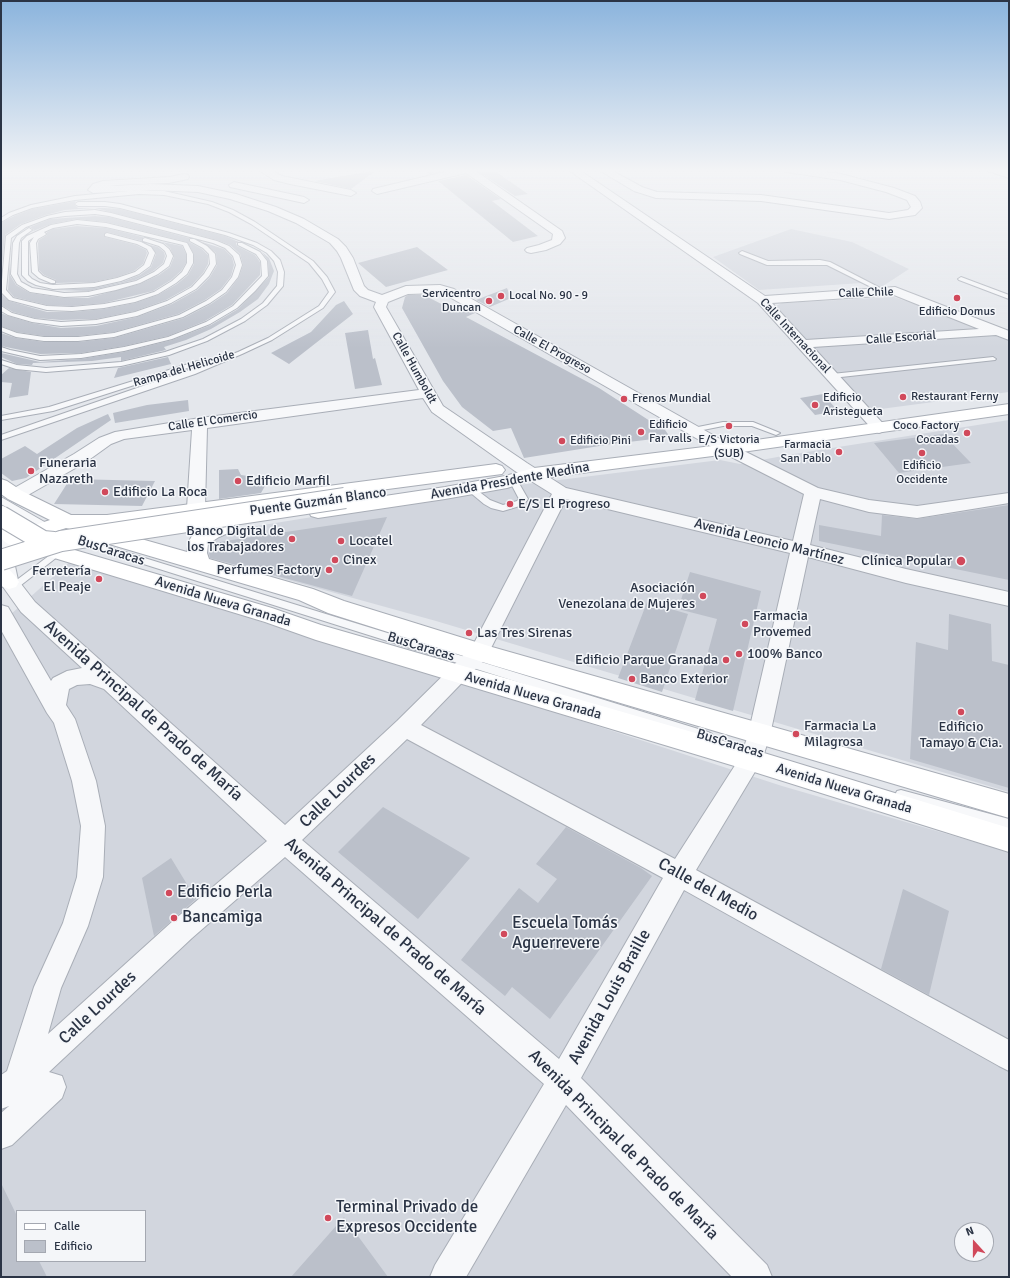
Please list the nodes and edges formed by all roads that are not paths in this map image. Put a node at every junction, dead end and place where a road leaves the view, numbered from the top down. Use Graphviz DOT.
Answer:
graph roads {
  1 [pos="8,229"];
  2 [pos="20,229"];
  3 [pos="32,229"];
  4 [pos="47,229"];
  5 [pos="67,229"];
  6 [pos="95,229"];
  7 [pos="121,229"];
  8 [pos="150,229"];
  9 [pos="164,229"];
  10 [pos="188,229"];
  11 [pos="208,229"];
  12 [pos="229,229"];
  13 [pos="261,229"];
  14 [pos="313,229"];
  15 [pos="552,229"];
  16 [pos="659,229"];
  17 [pos="107,236"];
  18 [pos="236,236"];
  19 [pos="1,245"];
  20 [pos="531,250"];
  21 [pos="742,253"];
  22 [pos="961,279"];
  23 [pos="72,287"];
  24 [pos="883,291"];
  25 [pos="1009,297"];
  26 [pos="383,300"];
  27 [pos="762,300"];
  28 [pos="1,308"];
  29 [pos="1,329"];
  30 [pos="1004,334"];
  31 [pos="803,344"];
  32 [pos="1,349"];
  33 [pos="240,353"];
  34 [pos="993,359"];
  35 [pos="1,362"];
  36 [pos="832,376"];
  37 [pos="427,393"];
  38 [pos="1009,400"];
  39 [pos="1009,409"];
  40 [pos="1,418"];
  41 [pos="200,423"];
  42 [pos="875,423"];
  43 [pos="693,430"];
  44 [pos="776,432"];
  45 [pos="1,438"];
  46 [pos="721,445"];
  47 [pos="523,474"];
  48 [pos="470,489"];
  49 [pos="561,492"];
  50 [pos="813,492"];
  51 [pos="6,493"];
  52 [pos="1009,498"];
  53 [pos="196,508"];
  54 [pos="1,516"];
  55 [pos="228,525"];
  56 [pos="91,533"];
  57 [pos="53,540"];
  58 [pos="801,549"];
  59 [pos="6,561"];
  60 [pos="201,563"];
  61 [pos="1009,599"];
  62 [pos="1,612"];
  63 [pos="468,662"];
  64 [pos="113,684"];
  65 [pos="55,707"];
  66 [pos="405,727"];
  67 [pos="755,748"];
  68 [pos="1009,806"];
  69 [pos="1009,825"];
  70 [pos="1009,840"];
  71 [pos="285,841"];
  72 [pos="679,874"];
  73 [pos="1009,1056"];
  74 [pos="563,1081"];
  75 [pos="10,1087"];
  76 [pos="1,1134"];
  77 [pos="447,1277"];
  78 [pos="755,1277"];
  1 -- 19 [label="lane"];
  2 -- 7 [label="lane"];
  3 -- 6 [label="lane"];
  4 -- 23 [label="lane"];
  5 -- 23 [label="lane"];
  8 -- 28 [label="lane"];
  9 -- 29 [label="lane"];
  10 -- 32 [label="lane"];
  11 -- 18 [label="lane"];
  12 -- 18 [label="lane"];
  13 -- 33 [label="lane"];
  14 -- 26 [label="street"];
  15 -- 20 [label="street"];
  16 -- 27 [label="street, Calle Internacional"];
  17 -- 23 [label="lane"];
  18 -- 35 [label="lane"];
  21 -- 24 [label="lane"];
  22 -- 25 [label="lane"];
  24 -- 27 [label="street, Calle Chile"];
  24 -- 30 [label="street, Calle Chile"];
  26 -- 37 [label="street, Calle Humboldt"];
  26 -- 43 [label="street, Calle El Progreso"];
  27 -- 31 [label="street, Calle Internacional"];
  30 -- 31 [label="street, Calle Escorial"];
  31 -- 36 [label="street, Calle Internacional"];
  33 -- 40 [label="lane, Rampa del Helicoide"];
  33 -- 45 [label="lane, Rampa del Helicoide"];
  34 -- 36 [label="lane"];
  36 -- 42 [label="street, Calle Internacional"];
  37 -- 41 [label="street, Calle El Comercio"];
  37 -- 47 [label="street, Calle Humboldt"];
  38 -- 42 [label="street, Avenida Presidente Medina"];
  39 -- 42 [label="street, Avenida Presidente Medina"];
  41 -- 51 [label="street, Calle El Comercio"];
  41 -- 53 [label="street"];
  42 -- 44 [label="street, Avenida Presidente Medina"];
  42 -- 46 [label="street, Avenida Presidente Medina"];
  43 -- 44 [label="lane"];
  43 -- 46 [label="street, Calle El Progreso"];
  44 -- 46 [label="street, Avenida Presidente Medina"];
  46 -- 47 [label="street, Avenida Presidente Medina"];
  46 -- 47 [label="street, Avenida Presidente Medina"];
  46 -- 50 [label="street, Calle El Progreso"];
  47 -- 48 [label="street, Avenida Presidente Medina"];
  47 -- 48 [label="lane"];
  47 -- 49 [label="street, Avenida Leoncio Martínez"];
  47 -- 53 [label="street, Avenida Presidente Medina"];
  47 -- 57 [label="street, Puente Guzmán Blanco, bridge"];
  48 -- 55 [label="street, Avenida Presidente Medina"];
  49 -- 58 [label="street, Avenida Leoncio Martínez"];
  49 -- 63 [label="street, Calle Lourdes"];
  50 -- 52 [label="street, Calle El Progreso"];
  50 -- 58 [label="street, Avenida Louis Braille"];
  51 -- 56 [label="street"];
  51 -- 57 [label="lane, BusCaracas"];
  53 -- 56 [label="street, Avenida Presidente Medina"];
  54 -- 57 [label="street, Puente Guzmán Blanco, bridge"];
  55 -- 56 [label="street, Avenida Presidente Medina"];
  55 -- 60 [label="street"];
  56 -- 57 [label="street"];
  56 -- 57 [label="lane, BusCaracas"];
  56 -- 59 [label="street, Avenida Presidente Medina"];
  56 -- 60 [label="street, Avenida Nueva Granada"];
  56 -- 63 [label="lane, BusCaracas"];
  57 -- 59 [label="street, Puente Guzmán Blanco, bridge"];
  57 -- 59 [label="lane"];
  57 -- 63 [label="street, Avenida Nueva Granada"];
  58 -- 61 [label="street, Avenida Leoncio Martínez"];
  58 -- 67 [label="street, Avenida Louis Braille"];
  59 -- 64 [label="street, Avenida Principal de Prado de María"];
  60 -- 63 [label="street, Avenida Nueva Granada"];
  62 -- 65 [label="street"];
  63 -- 66 [label="street, Calle Lourdes"];
  63 -- 67 [label="street, Avenida Nueva Granada"];
  63 -- 67 [label="street, Avenida Nueva Granada"];
  64 -- 65 [label="street"];
  64 -- 71 [label="street, Avenida Principal de Prado de María"];
  65 -- 75 [label="street"];
  66 -- 71 [label="street, Calle Lourdes"];
  66 -- 72 [label="street, Calle del Medio"];
  67 -- 68 [label="street, Avenida Nueva Granada"];
  67 -- 69 [label="lane, BusCaracas"];
  67 -- 70 [label="street, Avenida Nueva Granada"];
  67 -- 72 [label="street, Avenida Louis Braille"];
  71 -- 74 [label="street, Avenida Principal de Prado de María"];
  71 -- 75 [label="street, Calle Lourdes"];
  72 -- 73 [label="street, Calle del Medio"];
  72 -- 74 [label="street, Avenida Louis Braille"];
  74 -- 77 [label="street, Avenida Louis Braille"];
  74 -- 78 [label="street, Avenida Principal de Prado de María"];
  75 -- 76 [label="street"];
}
